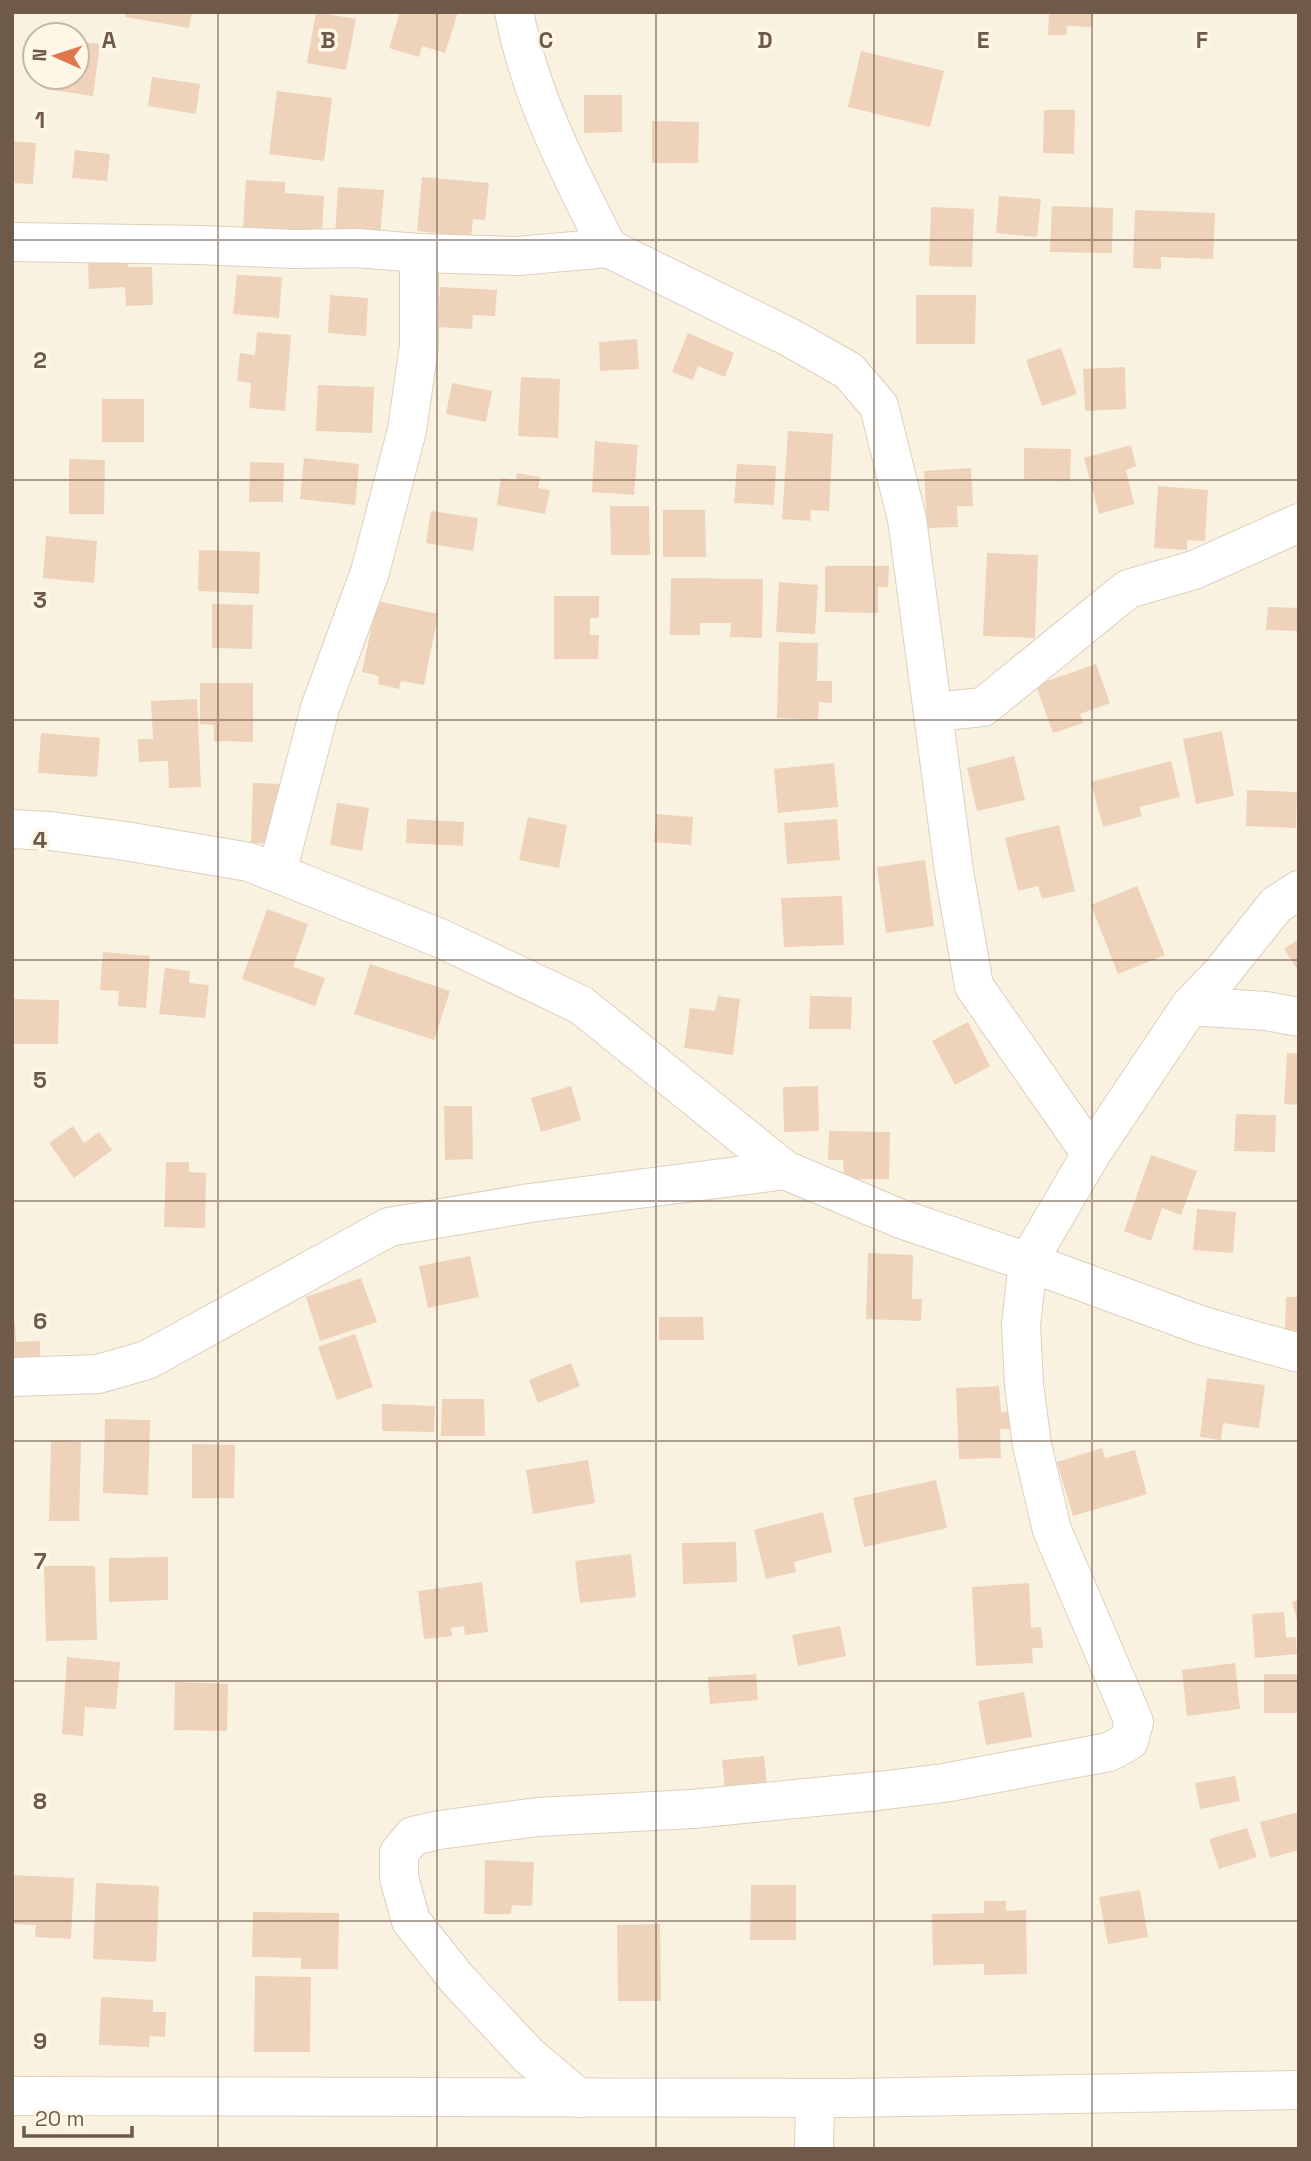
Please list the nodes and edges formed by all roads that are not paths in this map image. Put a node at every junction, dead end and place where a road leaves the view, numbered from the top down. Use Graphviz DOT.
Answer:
graph roads {
  1 [pos="514,12"];
  2 [pos="12,242"];
  3 [pos="608,248"];
  4 [pos="419,253"];
  5 [pos="1299,523"];
  6 [pos="933,712"];
  7 [pos="12,829"];
  8 [pos="277,872"];
  9 [pos="1299,890"];
  10 [pos="1190,1006"];
  11 [pos="1299,1017"];
  12 [pos="1091,1154"];
  13 [pos="785,1170"];
  14 [pos="1028,1262"];
  15 [pos="1299,1353"];
  16 [pos="12,1377"];
  17 [pos="1299,2090"];
  18 [pos="12,2096"];
  19 [pos="579,2098"];
  20 [pos="815,2098"];
  21 [pos="814,2149"];
  1 -- 3 [label="street"];
  2 -- 4 [label="street"];
  3 -- 4 [label="street"];
  3 -- 6 [label="street"];
  4 -- 8 [label="street"];
  5 -- 6 [label="street"];
  6 -- 12 [label="street"];
  7 -- 8 [label="street"];
  8 -- 13 [label="street"];
  9 -- 10 [label="street"];
  10 -- 11 [label="street"];
  10 -- 12 [label="street"];
  12 -- 14 [label="street"];
  13 -- 14 [label="street"];
  13 -- 16 [label="street"];
  14 -- 15 [label="street"];
  14 -- 19 [label="street"];
  17 -- 20 [label="street"];
  18 -- 19 [label="street"];
  19 -- 20 [label="street"];
  20 -- 21 [label="street"];
}
